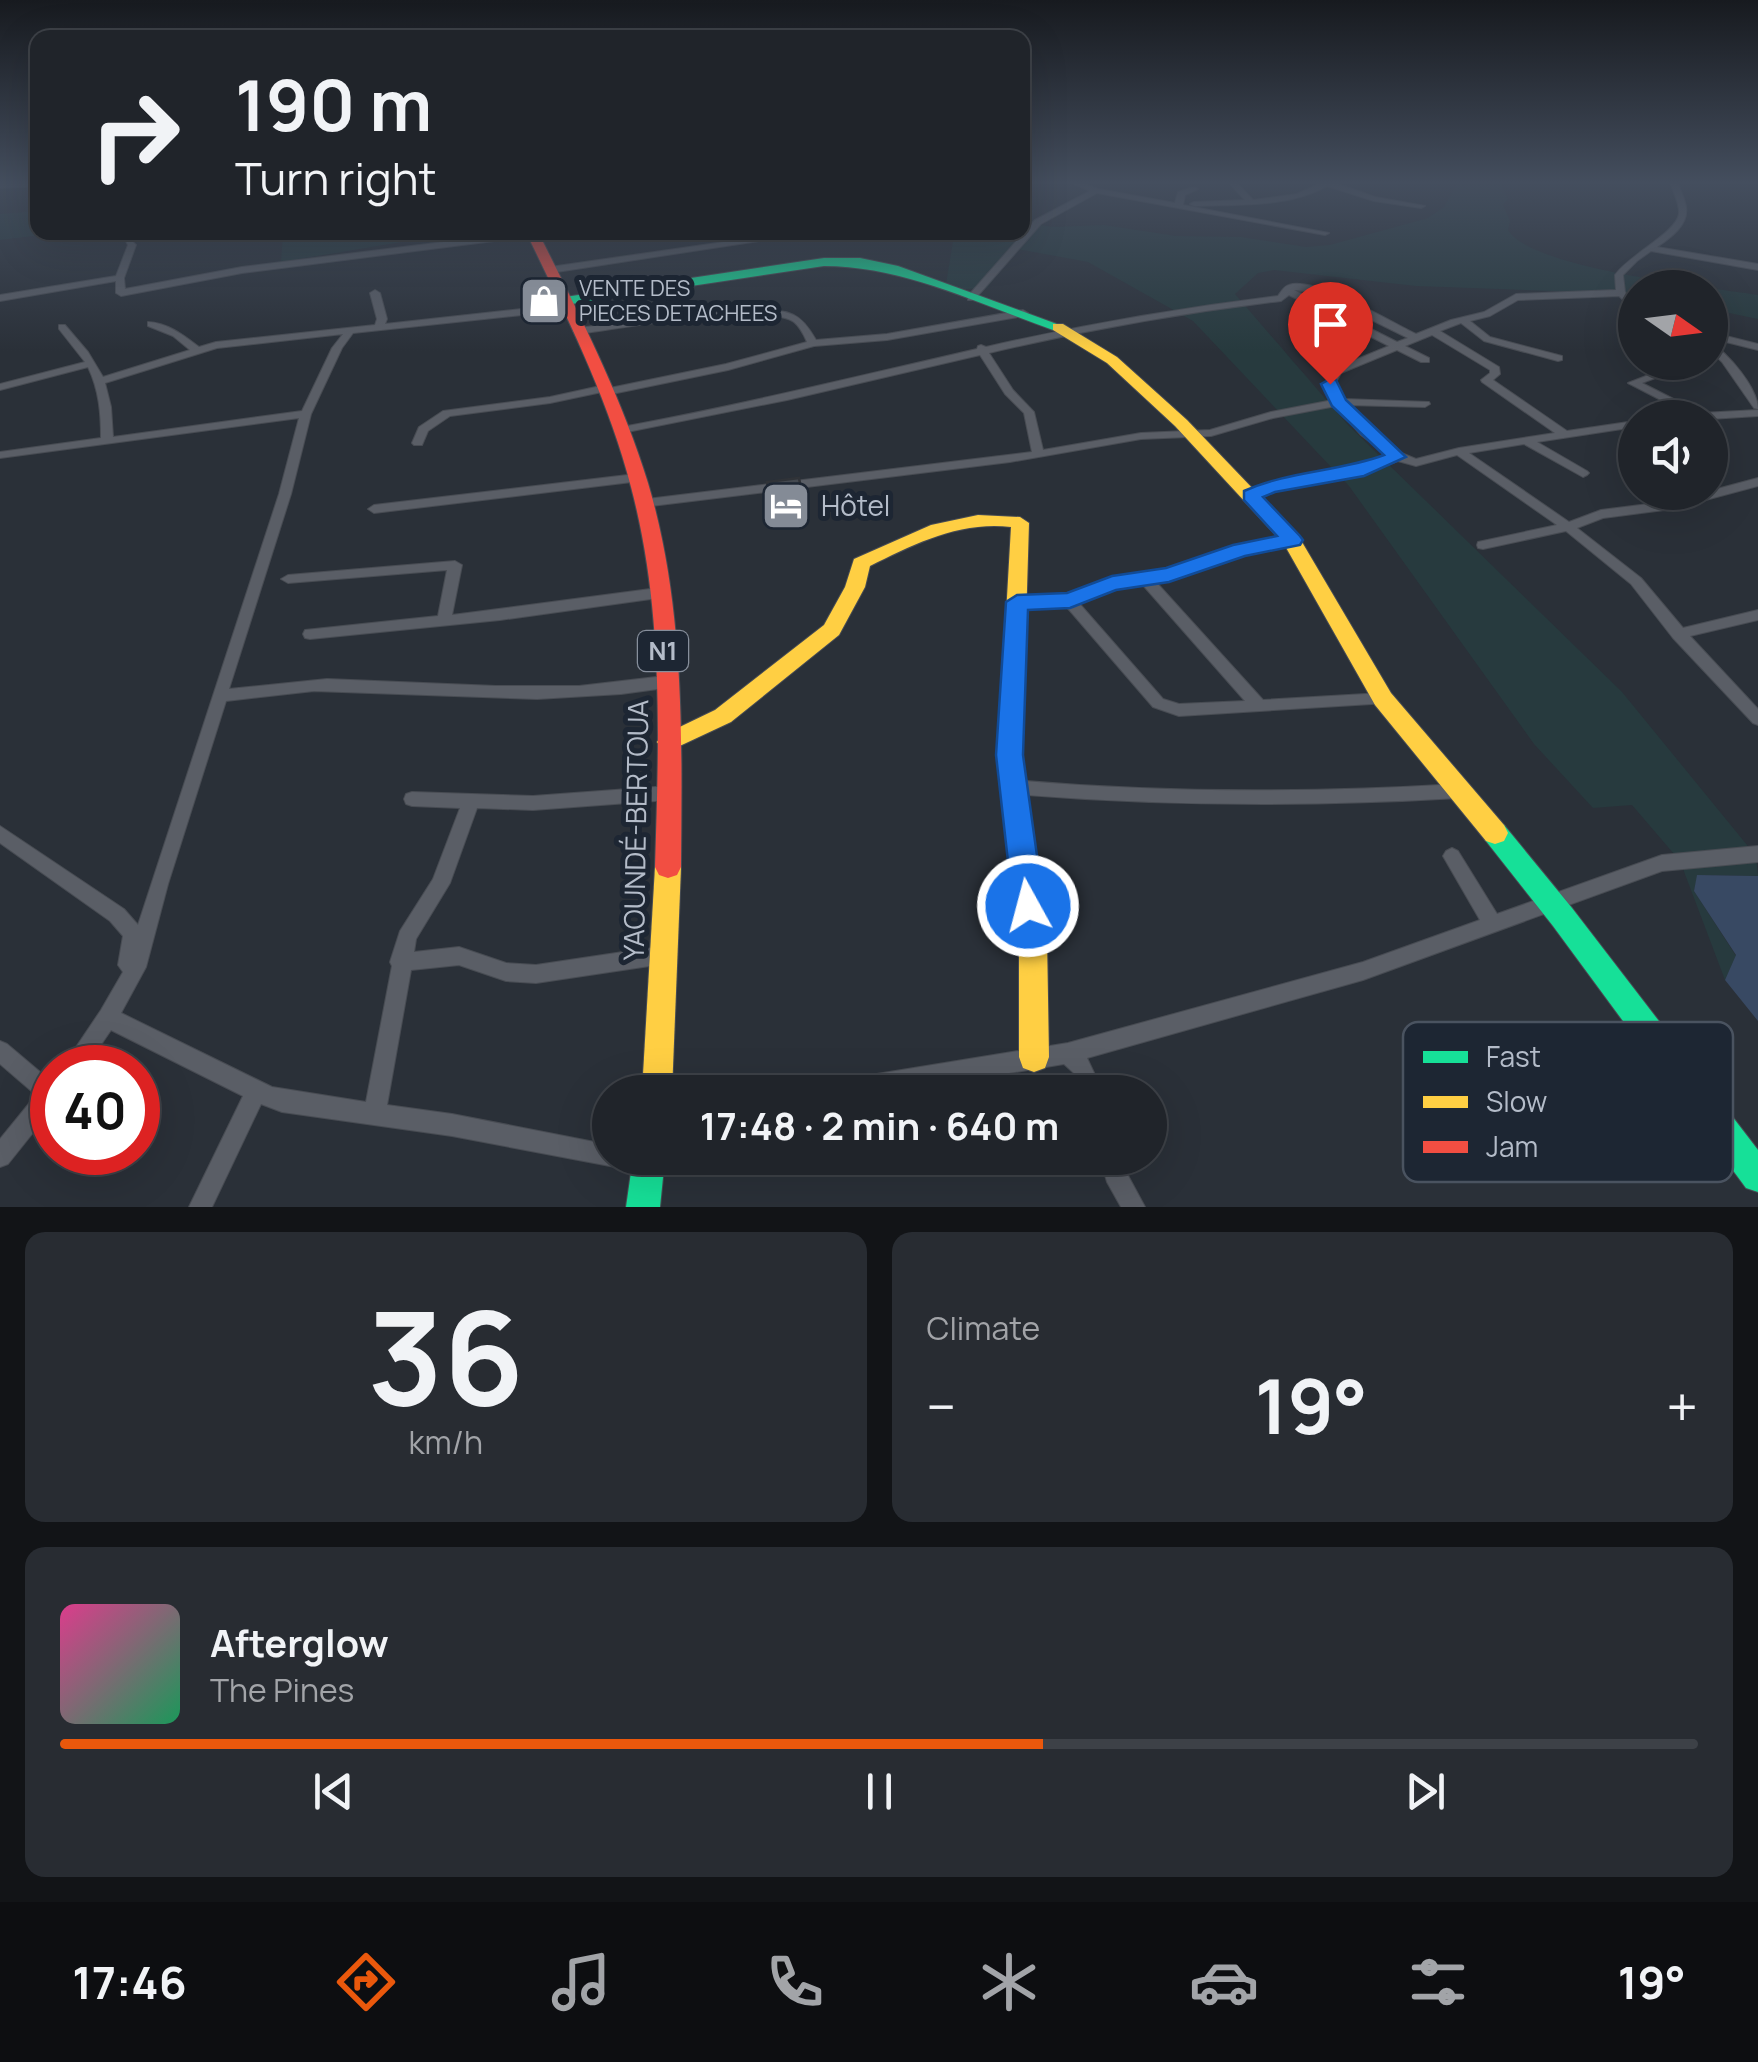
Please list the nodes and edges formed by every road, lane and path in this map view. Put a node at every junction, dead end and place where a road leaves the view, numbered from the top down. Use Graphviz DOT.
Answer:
graph roads {
  1 [pos="1664,238"];
  2 [pos="477,240"];
  3 [pos="535,240"];
  4 [pos="732,240"];
  5 [pos="764,240"];
  6 [pos="1021,240"];
  7 [pos="130,241"];
  8 [pos="734,245"];
  9 [pos="1648,248"];
  10 [pos="1758,268"];
  11 [pos="550,270"];
  12 [pos="1622,270"];
  13 [pos="120,278"];
  14 [pos="1287,290"];
  15 [pos="375,293"];
  16 [pos="1618,294"];
  17 [pos="0,298"];
  18 [pos="970,298"];
  19 [pos="566,304"];
  20 [pos="1023,313"];
  21 [pos="1487,314"];
  22 [pos="1464,320"];
  23 [pos="151,324"];
  24 [pos="1500,324"];
  25 [pos="62,326"];
  26 [pos="379,327"];
  27 [pos="578,330"];
  28 [pos="1068,330"];
  29 [pos="350,331"];
  30 [pos="1435,332"];
  31 [pos="1416,338"];
  32 [pos="1728,340"];
  33 [pos="813,343"];
  34 [pos="1398,347"];
  35 [pos="1758,347"];
  36 [pos="982,348"];
  37 [pos="197,351"];
  38 [pos="1558,358"];
  39 [pos="1425,360"];
  40 [pos="88,364"];
  41 [pos="1728,372"];
  42 [pos="1642,380"];
  43 [pos="102,381"];
  44 [pos="0,387"];
  45 [pos="606,390"];
  46 [pos="1668,400"];
  47 [pos="1338,402"];
  48 [pos="1425,404"];
  49 [pos="1758,410"];
  50 [pos="1728,412"];
  51 [pos="306,414"];
  52 [pos="1618,426"];
  53 [pos="622,430"];
  54 [pos="1190,432"];
  55 [pos="1564,434"];
  56 [pos="1526,441"];
  57 [pos="107,442"];
  58 [pos="418,443"];
  59 [pos="1459,450"];
  60 [pos="1038,454"];
  61 [pos="0,456"];
  62 [pos="1397,457"];
  63 [pos="1583,474"];
  64 [pos="636,478"];
  65 [pos="1758,482"];
  66 [pos="1251,496"];
  67 [pos="643,503"];
  68 [pos="374,509"];
  69 [pos="1568,527"];
  70 [pos="1292,540"];
  71 [pos="1483,545"];
  72 [pos="1145,578"];
  73 [pos="288,579"];
  74 [pos="658,593"];
  75 [pos="1070,600"];
  76 [pos="1017,602"];
  77 [pos="1758,614"];
  78 [pos="444,619"];
  79 [pos="310,634"];
  80 [pos="1678,634"];
  81 [pos="665,682"];
  82 [pos="220,696"];
  83 [pos="1383,699"];
  84 [pos="1259,706"];
  85 [pos="1758,719"];
  86 [pos="669,742"];
  87 [pos="1013,786"];
  88 [pos="1459,791"];
  89 [pos="669,793"];
  90 [pos="412,799"];
  91 [pos="471,801"];
  92 [pos="0,833"];
  93 [pos="1758,854"];
  94 [pos="1452,856"];
  95 [pos="1554,903"];
  96 [pos="1491,922"];
  97 [pos="663,954"];
  98 [pos="400,962"];
  99 [pos="108,1017"];
  100 [pos="1639,1022"];
  101 [pos="88,1045"];
  102 [pos="0,1051"];
  103 [pos="1068,1052"];
  104 [pos="1034,1057"];
  105 [pos="658,1075"];
  106 [pos="931,1075"];
  107 [pos="1086,1075"];
  108 [pos="30,1076"];
  109 [pos="255,1093"];
  110 [pos="374,1113"];
  111 [pos="30,1120"];
  112 [pos="1733,1144"];
  113 [pos="592,1153"];
  114 [pos="0,1156"];
  115 [pos="646,1175"];
  116 [pos="1115,1175"];
  117 [pos="1758,1176"];
  118 [pos="200,1207"];
  119 [pos="643,1207"];
  120 [pos="1134,1207"];
  1 -- 9 [label="street"];
  2 -- 13 [label="street"];
  3 -- 11 [label="main road, YAOUNDÉ-BERTOUA / N1"];
  4 -- 8 [label="street"];
  5 -- 8 [label="street"];
  6 -- 18 [label="street"];
  7 -- 13 [label="street"];
  8 -- 11 [label="street"];
  9 -- 10 [label="street"];
  9 -- 12 [label="street"];
  11 -- 19 [label="main road, YAOUNDÉ-BERTOUA / N1"];
  13 -- 17 [label="street"];
  14 -- 28 [label="street"];
  14 -- 31 [label="street"];
  14 -- 34 [label="street"];
  15 -- 26 [label="street"];
  16 -- 21 [label="street"];
  18 -- 19 [label="main road"];
  18 -- 20 [label="main road"];
  19 -- 26 [label="street"];
  19 -- 27 [label="main road, YAOUNDÉ-BERTOUA / N1"];
  20 -- 28 [label="main road"];
  20 -- 33 [label="street"];
  21 -- 22 [label="street"];
  21 -- 24 [label="street"];
  22 -- 30 [label="street"];
  22 -- 38 [label="street"];
  23 -- 37 [label="street"];
  25 -- 40 [label="street"];
  26 -- 29 [label="street"];
  27 -- 33 [label="street"];
  27 -- 45 [label="main road, YAOUNDÉ-BERTOUA / N1"];
  28 -- 36 [label="street"];
  28 -- 54 [label="main road"];
  29 -- 37 [label="street"];
  29 -- 51 [label="street"];
  30 -- 31 [label="street"];
  30 -- 55 [label="street"];
  31 -- 34 [label="street"];
  32 -- 35 [label="street"];
  33 -- 45 [label="street"];
  34 -- 39 [label="street"];
  34 -- 47 [label="street"];
  36 -- 53 [label="street"];
  36 -- 60 [label="street"];
  37 -- 43 [label="street"];
  40 -- 43 [label="street"];
  40 -- 44 [label="street"];
  41 -- 49 [label="street"];
  42 -- 46 [label="street"];
  43 -- 57 [label="street"];
  45 -- 53 [label="main road, YAOUNDÉ-BERTOUA / N1"];
  45 -- 58 [label="street"];
  47 -- 48 [label="street"];
  47 -- 54 [label="street"];
  47 -- 62 [label="street"];
  49 -- 50 [label="street"];
  51 -- 57 [label="street"];
  51 -- 82 [label="street"];
  52 -- 55 [label="street"];
  53 -- 64 [label="main road, YAOUNDÉ-BERTOUA / N1"];
  54 -- 60 [label="street"];
  54 -- 66 [label="main road"];
  55 -- 56 [label="street"];
  56 -- 59 [label="street"];
  56 -- 63 [label="street"];
  57 -- 61 [label="street"];
  59 -- 62 [label="street"];
  59 -- 69 [label="street"];
  60 -- 67 [label="street"];
  62 -- 66 [label="street"];
  64 -- 67 [label="main road, YAOUNDÉ-BERTOUA / N1"];
  64 -- 68 [label="street"];
  65 -- 69 [label="street"];
  66 -- 70 [label="main road"];
  67 -- 74 [label="main road, YAOUNDÉ-BERTOUA / N1"];
  69 -- 71 [label="street"];
  69 -- 80 [label="street"];
  70 -- 72 [label="street"];
  70 -- 83 [label="main road"];
  72 -- 75 [label="street"];
  72 -- 84 [label="street"];
  73 -- 78 [label="street"];
  74 -- 78 [label="street"];
  74 -- 81 [label="main road, YAOUNDÉ-BERTOUA / N1"];
  75 -- 76 [label="street"];
  75 -- 84 [label="street"];
  76 -- 86 [label="main road"];
  76 -- 87 [label="main road"];
  77 -- 80 [label="street"];
  78 -- 79 [label="street"];
  80 -- 85 [label="street"];
  81 -- 82 [label="street"];
  81 -- 86 [label="main road, YAOUNDÉ-BERTOUA / N1"];
  82 -- 99 [label="street"];
  83 -- 84 [label="street"];
  83 -- 88 [label="main road"];
  86 -- 89 [label="main road, YAOUNDÉ-BERTOUA / N1"];
  87 -- 88 [label="street"];
  87 -- 104 [label="main road"];
  88 -- 95 [label="main road"];
  89 -- 91 [label="street"];
  89 -- 97 [label="main road, YAOUNDÉ-BERTOUA / N1"];
  90 -- 91 [label="street"];
  91 -- 98 [label="street"];
  92 -- 99 [label="street"];
  93 -- 95 [label="street"];
  94 -- 96 [label="street"];
  95 -- 96 [label="street"];
  95 -- 100 [label="main road"];
  96 -- 103 [label="street"];
  97 -- 98 [label="street"];
  97 -- 105 [label="main road, YAOUNDÉ-BERTOUA / N1"];
  98 -- 110 [label="street"];
  99 -- 101 [label="street"];
  99 -- 109 [label="street"];
  102 -- 108 [label="street"];
  103 -- 104 [label="street"];
  103 -- 107 [label="street"];
  104 -- 106 [label="street"];
  109 -- 110 [label="street"];
  109 -- 118 [label="street"];
  110 -- 113 [label="street"];
  111 -- 114 [label="street"];
  112 -- 117 [label="main road"];
  115 -- 119 [label="main road"];
  116 -- 120 [label="street"];
}
